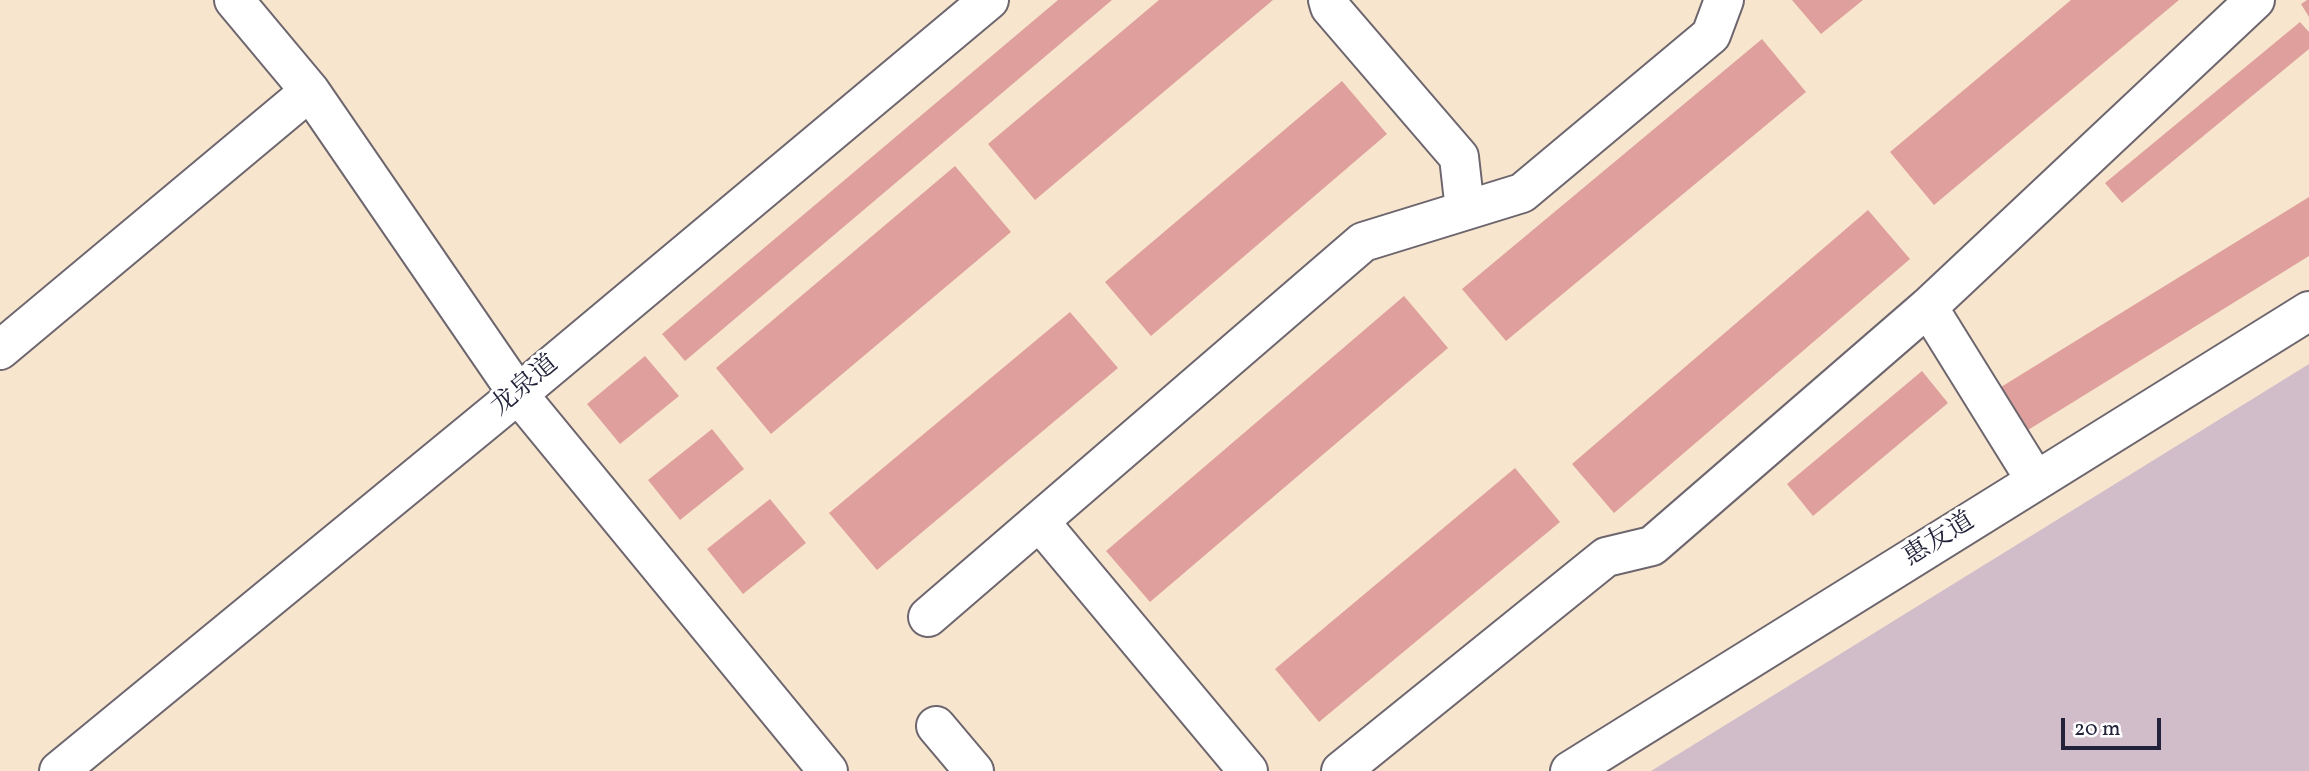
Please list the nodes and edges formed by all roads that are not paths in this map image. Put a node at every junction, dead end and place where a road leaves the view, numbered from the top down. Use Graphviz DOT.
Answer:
graph roads {
  1 [pos="234,0"];
  2 [pos="989,0"];
  3 [pos="1328,0"];
  4 [pos="1724,0"];
  5 [pos="2255,0"];
  6 [pos="310,91"];
  7 [pos="1465,211"];
  8 [pos="1928,307"];
  9 [pos="2309,311"];
  10 [pos="0,349"];
  11 [pos="517,394"];
  12 [pos="2036,481"];
  13 [pos="1039,522"];
  14 [pos="928,617"];
  15 [pos="936,726"];
  16 [pos="59,771"];
  17 [pos="828,771"];
  18 [pos="974,771"];
  19 [pos="1248,771"];
  20 [pos="1341,771"];
  21 [pos="1570,771"];
  1 -- 6 [label="street"];
  2 -- 11 [label="street, 龙泉道"];
  3 -- 7 [label="street"];
  4 -- 7 [label="street"];
  5 -- 8 [label="street"];
  6 -- 10 [label="street"];
  6 -- 11 [label="street"];
  7 -- 13 [label="street"];
  8 -- 12 [label="street"];
  8 -- 20 [label="street"];
  9 -- 12 [label="street, 惠友道"];
  11 -- 16 [label="street, 龙泉道"];
  11 -- 17 [label="street"];
  12 -- 21 [label="street, 惠友道"];
  13 -- 14 [label="street"];
  13 -- 19 [label="street"];
  15 -- 18 [label="street"];
}
